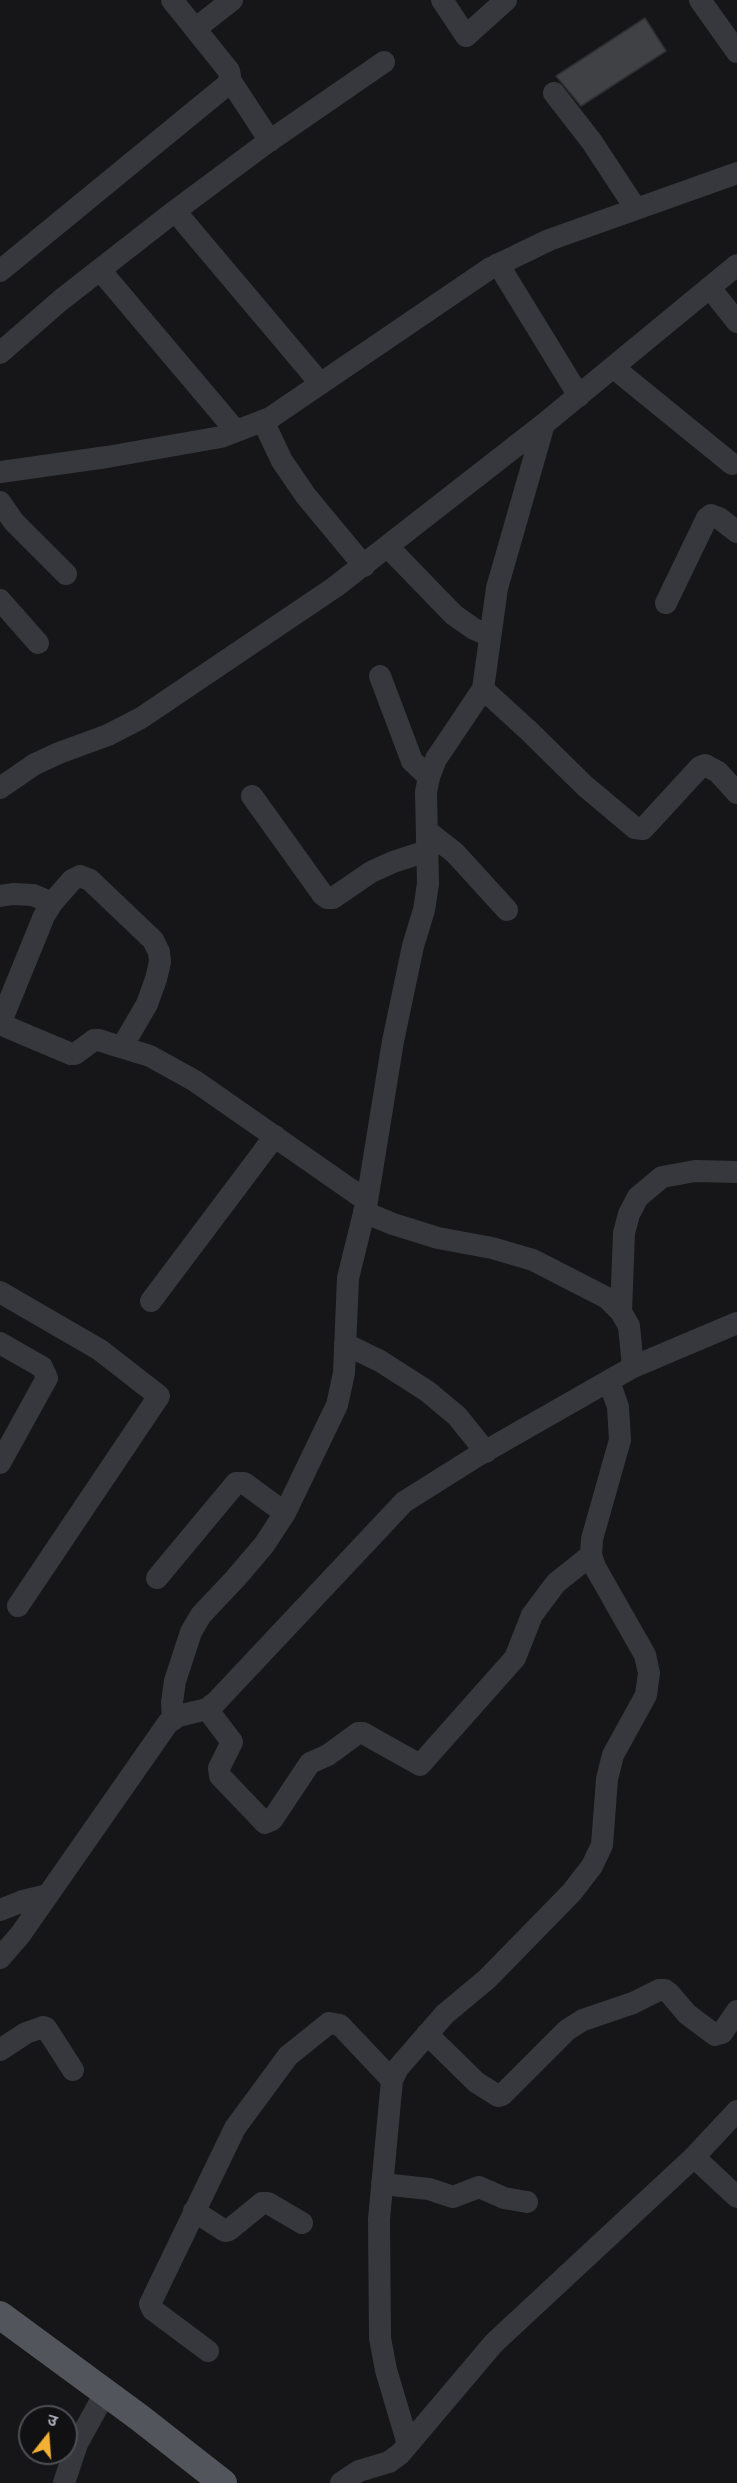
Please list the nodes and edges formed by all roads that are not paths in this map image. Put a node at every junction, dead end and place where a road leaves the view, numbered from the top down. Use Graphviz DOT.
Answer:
graph roads {
  1 [pos="172,0"];
  2 [pos="232,0"];
  3 [pos="442,0"];
  4 [pos="506,0"];
  5 [pos="700,0"];
  6 [pos="195,29"];
  7 [pos="737,52"];
  8 [pos="384,62"];
  9 [pos="230,80"];
  10 [pos="554,93"];
  11 [pos="270,141"];
  12 [pos="737,173"];
  13 [pos="636,209"];
  14 [pos="175,211"];
  15 [pos="498,264"];
  16 [pos="737,265"];
  17 [pos="100,270"];
  18 [pos="0,271"];
  19 [pos="710,288"];
  20 [pos="737,322"];
  21 [pos="0,353"];
  22 [pos="614,368"];
  23 [pos="320,383"];
  24 [pos="579,396"];
  25 [pos="263,420"];
  26 [pos="544,424"];
  27 [pos="236,431"];
  28 [pos="732,464"];
  29 [pos="0,472"];
  30 [pos="0,502"];
  31 [pos="737,532"];
  32 [pos="388,547"];
  33 [pos="364,566"];
  34 [pos="66,574"];
  35 [pos="0,600"];
  36 [pos="666,603"];
  37 [pos="490,636"];
  38 [pos="38,643"];
  39 [pos="380,676"];
  40 [pos="483,689"];
  41 [pos="429,777"];
  42 [pos="0,788"];
  43 [pos="737,793"];
  44 [pos="252,796"];
  45 [pos="427,841"];
  46 [pos="0,896"];
  47 [pos="52,903"];
  48 [pos="507,910"];
  49 [pos="122,1047"];
  50 [pos="275,1136"];
  51 [pos="737,1172"];
  52 [pos="365,1206"];
  53 [pos="0,1292"];
  54 [pos="151,1301"];
  55 [pos="621,1312"];
  56 [pos="737,1323"];
  57 [pos="0,1343"];
  58 [pos="345,1344"];
  59 [pos="633,1367"];
  60 [pos="609,1381"];
  61 [pos="486,1452"];
  62 [pos="0,1463"];
  63 [pos="285,1513"];
  64 [pos="591,1555"];
  65 [pos="157,1578"];
  66 [pos="18,1606"];
  67 [pos="207,1709"];
  68 [pos="172,1720"];
  69 [pos="48,1895"];
  70 [pos="0,1910"];
  71 [pos="0,1958"];
  72 [pos="737,2011"];
  73 [pos="428,2034"];
  74 [pos="0,2050"];
  75 [pos="73,2070"];
  76 [pos="392,2080"];
  77 [pos="737,2111"];
  78 [pos="694,2157"];
  79 [pos="382,2184"];
  80 [pos="737,2197"];
  81 [pos="527,2202"];
  82 [pos="194,2211"];
  83 [pos="302,2223"];
  84 [pos="0,2315"];
  85 [pos="208,2351"];
  86 [pos="105,2392"];
  87 [pos="408,2444"];
  88 [pos="63,2483"];
  89 [pos="223,2483"];
  90 [pos="341,2483"];
  1 -- 6 [label="street"];
  2 -- 6 [label="street"];
  3 -- 4 [label="street"];
  5 -- 7 [label="street"];
  6 -- 9 [label="street"];
  8 -- 11 [label="street"];
  9 -- 11 [label="street"];
  9 -- 18 [label="street"];
  10 -- 13 [label="street"];
  11 -- 14 [label="street"];
  12 -- 13 [label="street"];
  13 -- 15 [label="street"];
  14 -- 17 [label="street"];
  14 -- 23 [label="street"];
  15 -- 23 [label="street"];
  15 -- 24 [label="street"];
  16 -- 19 [label="street"];
  17 -- 21 [label="street"];
  17 -- 27 [label="street"];
  19 -- 20 [label="street"];
  19 -- 22 [label="street"];
  22 -- 24 [label="street"];
  22 -- 28 [label="street"];
  23 -- 25 [label="street"];
  24 -- 26 [label="street"];
  25 -- 27 [label="street"];
  25 -- 33 [label="street"];
  26 -- 32 [label="street"];
  26 -- 37 [label="street"];
  27 -- 29 [label="street"];
  30 -- 34 [label="street"];
  31 -- 36 [label="street"];
  32 -- 33 [label="street"];
  32 -- 37 [label="street"];
  33 -- 42 [label="street"];
  35 -- 38 [label="street"];
  37 -- 40 [label="street"];
  39 -- 41 [label="street"];
  40 -- 41 [label="street"];
  40 -- 43 [label="street"];
  41 -- 45 [label="street"];
  44 -- 45 [label="street"];
  45 -- 48 [label="street"];
  45 -- 52 [label="street"];
  46 -- 47 [label="street"];
  47 -- 49 [label="street"];
  47 -- 49 [label="street"];
  49 -- 50 [label="street"];
  50 -- 52 [label="street"];
  50 -- 54 [label="street"];
  51 -- 55 [label="street"];
  52 -- 55 [label="street"];
  52 -- 58 [label="street"];
  53 -- 66 [label="street"];
  55 -- 59 [label="street"];
  56 -- 59 [label="street"];
  57 -- 62 [label="street"];
  58 -- 61 [label="street"];
  58 -- 63 [label="street"];
  59 -- 60 [label="street"];
  60 -- 61 [label="street"];
  60 -- 64 [label="street"];
  61 -- 67 [label="street"];
  63 -- 65 [label="street"];
  63 -- 68 [label="street"];
  64 -- 67 [label="street"];
  64 -- 73 [label="street"];
  67 -- 68 [label="street"];
  68 -- 69 [label="street"];
  69 -- 70 [label="street"];
  69 -- 71 [label="street"];
  72 -- 73 [label="street"];
  73 -- 76 [label="street"];
  74 -- 75 [label="street"];
  76 -- 79 [label="street"];
  76 -- 82 [label="street"];
  77 -- 78 [label="street"];
  78 -- 80 [label="street"];
  78 -- 87 [label="street"];
  79 -- 81 [label="street"];
  79 -- 87 [label="street"];
  82 -- 83 [label="street"];
  82 -- 85 [label="street"];
  84 -- 86 [label="main road"];
  86 -- 88 [label="street"];
  86 -- 89 [label="main road"];
  87 -- 90 [label="street"];
}
